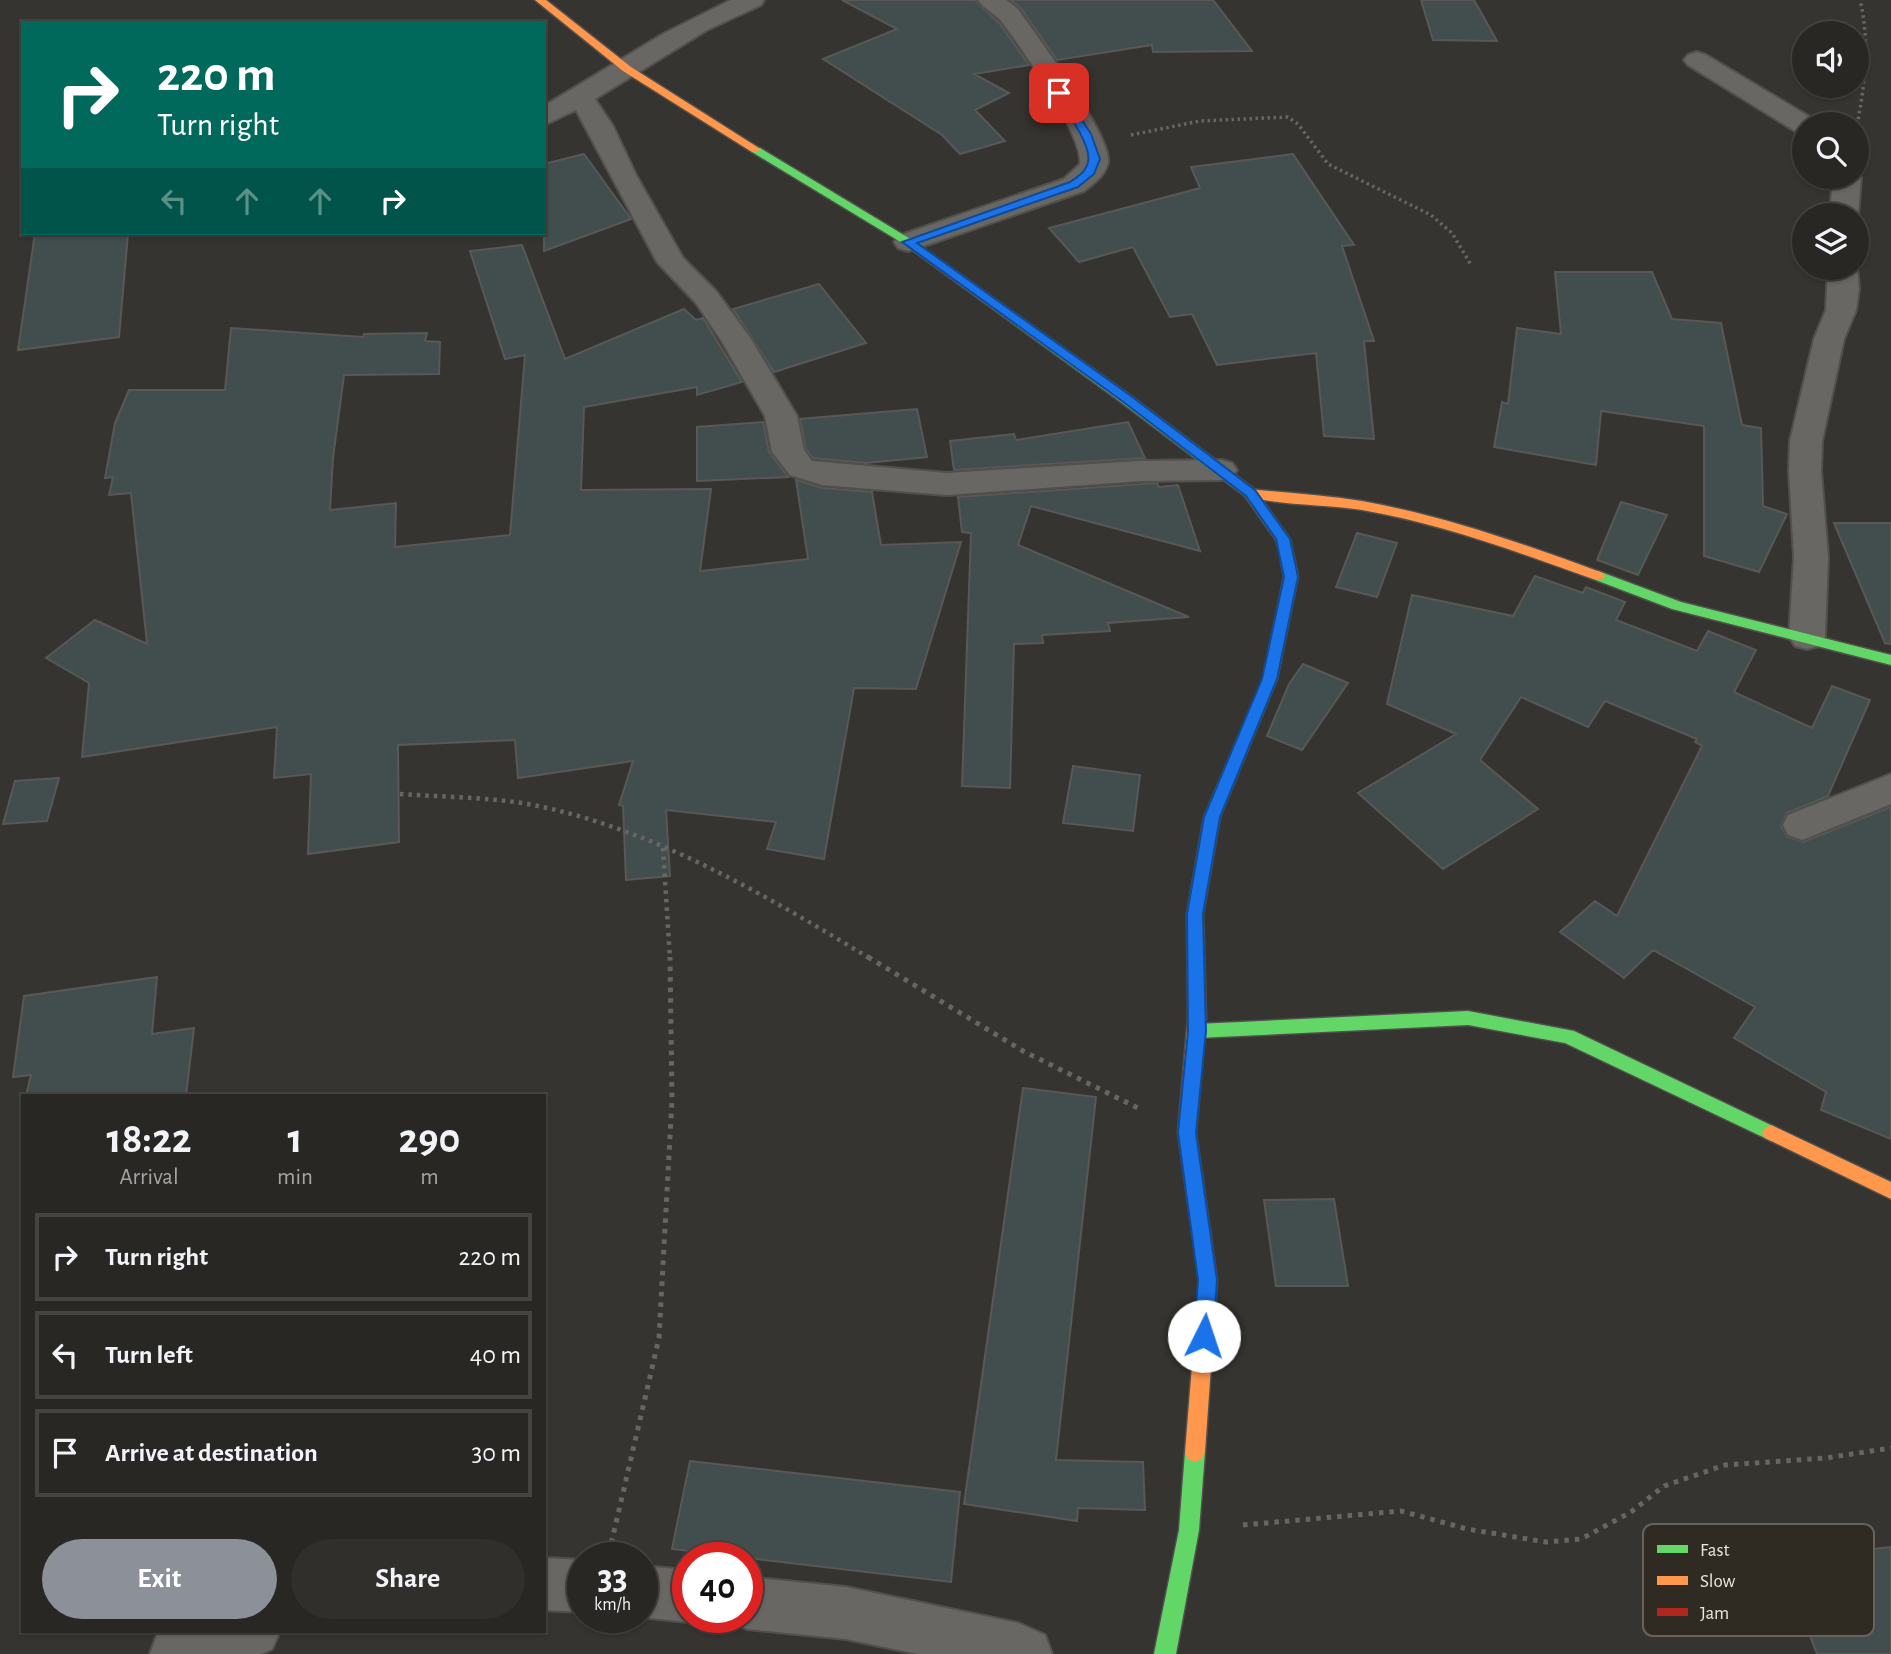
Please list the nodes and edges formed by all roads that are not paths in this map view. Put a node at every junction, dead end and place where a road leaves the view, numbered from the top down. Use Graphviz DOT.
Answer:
graph roads {
  1 [pos="540,0"];
  2 [pos="752,0"];
  3 [pos="990,0"];
  4 [pos="1697,60"];
  5 [pos="627,69"];
  6 [pos="581,98"];
  7 [pos="546,116"];
  8 [pos="1792,118"];
  9 [pos="908,242"];
  10 [pos="1844,280"];
  11 [pos="1221,470"];
  12 [pos="1250,493"];
  13 [pos="1807,637"];
  14 [pos="1891,660"];
  15 [pos="1891,788"];
  16 [pos="1802,825"];
  17 [pos="1197,1031"];
  18 [pos="1891,1191"];
  19 [pos="546,1584"];
  20 [pos="567,1585"];
  21 [pos="763,1605"];
  22 [pos="247,1633"];
  23 [pos="176,1654"];
  24 [pos="1026,1654"];
  25 [pos="1165,1654"];
  1 -- 5 [label="street"];
  2 -- 5 [label="street"];
  3 -- 9 [label="street"];
  4 -- 8 [label="street"];
  5 -- 6 [label="street"];
  5 -- 9 [label="street"];
  6 -- 7 [label="street"];
  6 -- 11 [label="street"];
  9 -- 11 [label="street"];
  10 -- 13 [label="street"];
  11 -- 12 [label="street"];
  12 -- 13 [label="street"];
  12 -- 17 [label="street"];
  13 -- 14 [label="street"];
  15 -- 16 [label="street"];
  17 -- 18 [label="street"];
  17 -- 25 [label="street"];
  19 -- 20 [label="street"];
  21 -- 24 [label="street"];
  22 -- 23 [label="street"];
}
